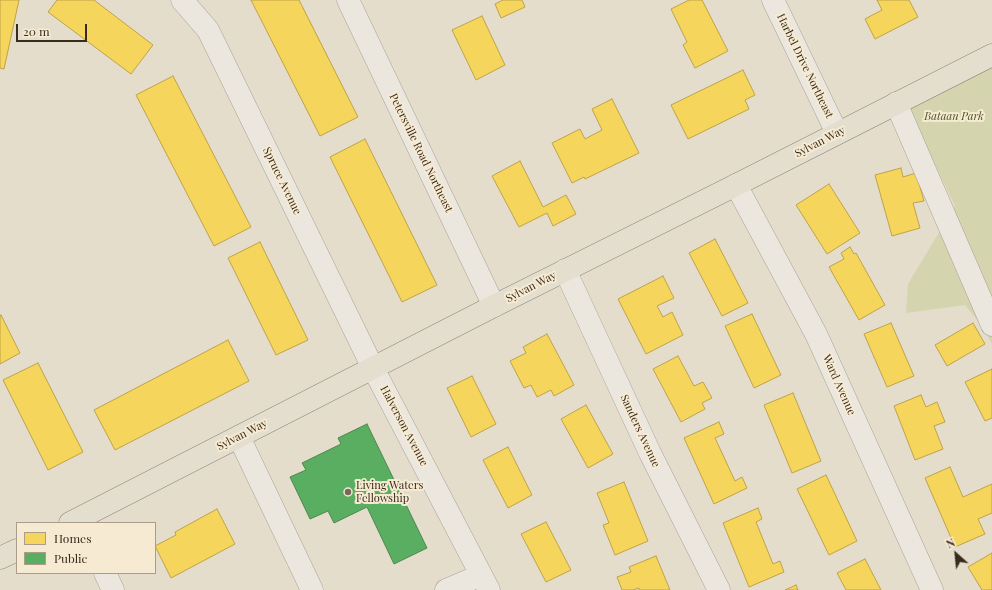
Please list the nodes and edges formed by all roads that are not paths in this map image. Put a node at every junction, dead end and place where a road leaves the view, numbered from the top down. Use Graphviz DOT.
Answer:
graph roads {
  1 [pos="182,0"];
  2 [pos="348,0"];
  3 [pos="773,0"];
  4 [pos="992,54"];
  5 [pos="896,103"];
  6 [pos="837,133"];
  7 [pos="736,185"];
  8 [pos="565,270"];
  9 [pos="494,306"];
  10 [pos="992,325"];
  11 [pos="373,368"];
  12 [pos="239,437"];
  13 [pos="76,522"];
  14 [pos="16,550"];
  15 [pos="0,558"];
  16 [pos="105,574"];
  17 [pos="485,582"];
  18 [pos="113,590"];
  19 [pos="312,590"];
  20 [pos="446,590"];
  21 [pos="719,590"];
  22 [pos="932,590"];
  1 -- 11 [label="street, Spruce Avenue"];
  2 -- 9 [label="street, Petersville Road Northeast"];
  3 -- 6 [label="street, Harbel Drive Northeast"];
  4 -- 5 [label="main road, Sylvan Way"];
  5 -- 6 [label="main road, Sylvan Way"];
  5 -- 10 [label="street"];
  6 -- 7 [label="main road, Sylvan Way"];
  7 -- 8 [label="main road, Sylvan Way"];
  7 -- 22 [label="street, Ward Avenue"];
  8 -- 9 [label="main road, Sylvan Way"];
  8 -- 21 [label="street, Sanders Avenue"];
  9 -- 11 [label="main road, Sylvan Way"];
  11 -- 12 [label="main road, Sylvan Way"];
  11 -- 17 [label="street, Halverson Avenue"];
  12 -- 13 [label="main road, Sylvan Way"];
  12 -- 19 [label="street"];
  14 -- 15 [label="main road"];
  16 -- 18 [label="street"];
  17 -- 20 [label="street"];
}
